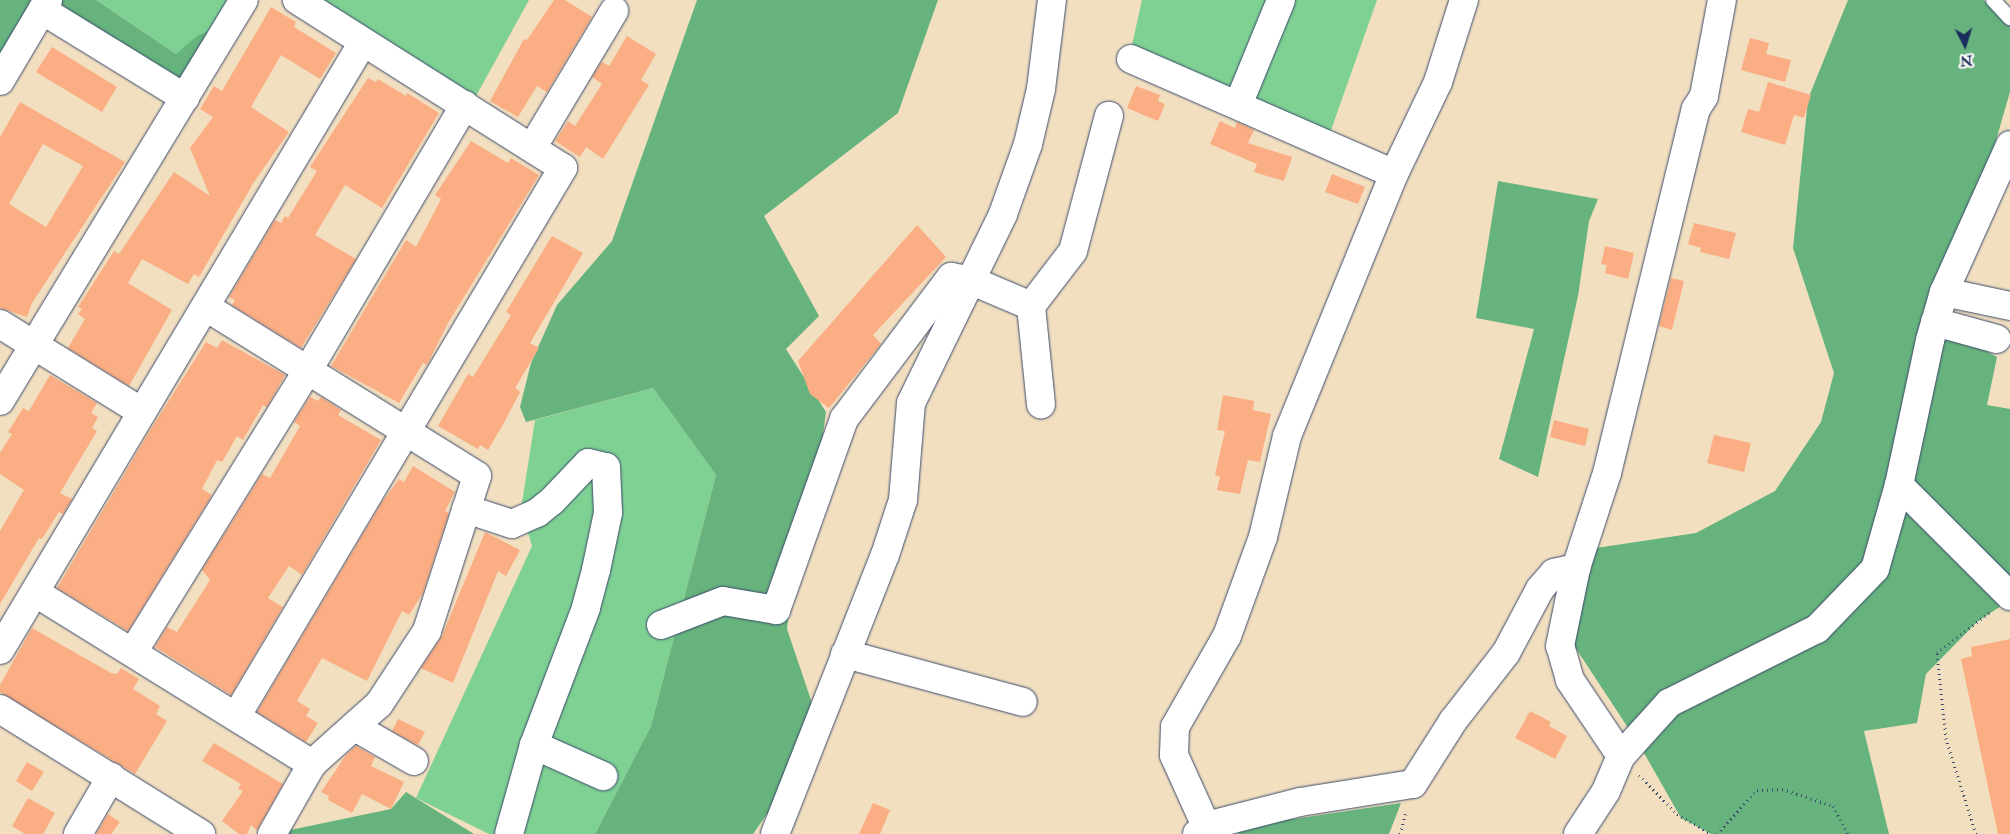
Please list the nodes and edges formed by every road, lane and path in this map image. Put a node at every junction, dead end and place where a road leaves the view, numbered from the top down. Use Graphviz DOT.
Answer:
graph roads {
  1 [pos="244,0"];
  2 [pos="297,0"];
  3 [pos="1052,0"];
  4 [pos="1281,0"];
  5 [pos="1464,0"];
  6 [pos="1722,0"];
  7 [pos="1993,0"];
  8 [pos="45,5"];
  9 [pos="614,11"];
  10 [pos="2010,18"];
  11 [pos="363,42"];
  12 [pos="1131,59"];
  13 [pos="0,81"];
  14 [pos="185,98"];
  15 [pos="465,105"];
  16 [pos="1238,105"];
  17 [pos="1109,116"];
  18 [pos="2010,145"];
  19 [pos="532,148"];
  20 [pos="1394,174"];
  21 [pos="970,280"];
  22 [pos="1944,292"];
  23 [pos="1031,306"];
  24 [pos="2010,306"];
  25 [pos="206,307"];
  26 [pos="1936,322"];
  27 [pos="0,324"];
  28 [pos="1997,339"];
  29 [pos="34,343"];
  30 [pos="308,370"];
  31 [pos="0,401"];
  32 [pos="1041,404"];
  33 [pos="142,412"];
  34 [pos="408,431"];
  35 [pos="1899,485"];
  36 [pos="466,509"];
  37 [pos="1576,568"];
  38 [pos="36,593"];
  39 [pos="2010,596"];
  40 [pos="661,624"];
  41 [pos="0,650"];
  42 [pos="133,652"];
  43 [pos="845,654"];
  44 [pos="1023,702"];
  45 [pos="0,710"];
  46 [pos="237,715"];
  47 [pos="355,727"];
  48 [pos="534,745"];
  49 [pos="1621,756"];
  50 [pos="414,761"];
  51 [pos="312,764"];
  52 [pos="603,776"];
  53 [pos="111,778"];
  54 [pos="1201,830"];
  55 [pos="78,834"];
  56 [pos="201,834"];
  57 [pos="272,834"];
  58 [pos="509,834"];
  59 [pos="775,834"];
  60 [pos="1578,834"];
  61 [pos="1711,834"];
  62 [pos="1717,834"];
  63 [pos="1848,834"];
  64 [pos="1976,834"];
  1 -- 14 [label="street"];
  2 -- 11 [label="street"];
  3 -- 21 [label="street"];
  4 -- 16 [label="street"];
  5 -- 20 [label="street"];
  6 -- 37 [label="street"];
  7 -- 10 [label="lane"];
  8 -- 13 [label="street"];
  8 -- 14 [label="street"];
  9 -- 19 [label="street"];
  11 -- 15 [label="street"];
  11 -- 25 [label="street"];
  12 -- 16 [label="street"];
  14 -- 29 [label="street"];
  15 -- 19 [label="street"];
  15 -- 30 [label="street"];
  16 -- 20 [label="street"];
  17 -- 23 [label="street"];
  18 -- 22 [label="street"];
  19 -- 34 [label="street"];
  20 -- 54 [label="street"];
  21 -- 23 [label="street"];
  21 -- 40 [label="street"];
  21 -- 43 [label="street"];
  22 -- 24 [label="street"];
  22 -- 26 [label="street"];
  23 -- 32 [label="street"];
  25 -- 30 [label="street"];
  25 -- 33 [label="street"];
  26 -- 28 [label="street"];
  26 -- 35 [label="street"];
  27 -- 29 [label="street"];
  29 -- 31 [label="street"];
  29 -- 33 [label="street"];
  30 -- 34 [label="street"];
  30 -- 42 [label="street"];
  33 -- 38 [label="street"];
  34 -- 36 [label="street"];
  34 -- 46 [label="street"];
  35 -- 39 [label="street"];
  35 -- 49 [label="street"];
  36 -- 47 [label="street"];
  36 -- 48 [label="street"];
  37 -- 49 [label="street"];
  37 -- 54 [label="street"];
  38 -- 41 [label="street"];
  38 -- 42 [label="street"];
  39 -- 64 [label="path"];
  42 -- 46 [label="street"];
  43 -- 44 [label="street"];
  43 -- 59 [label="street"];
  45 -- 53 [label="street"];
  46 -- 51 [label="street"];
  47 -- 50 [label="street"];
  47 -- 51 [label="street"];
  48 -- 52 [label="street"];
  48 -- 58 [label="street"];
  49 -- 60 [label="street"];
  49 -- 61 [label="path"];
  51 -- 57 [label="street"];
  53 -- 55 [label="street"];
  53 -- 56 [label="street"];
  62 -- 63 [label="path"];
}
